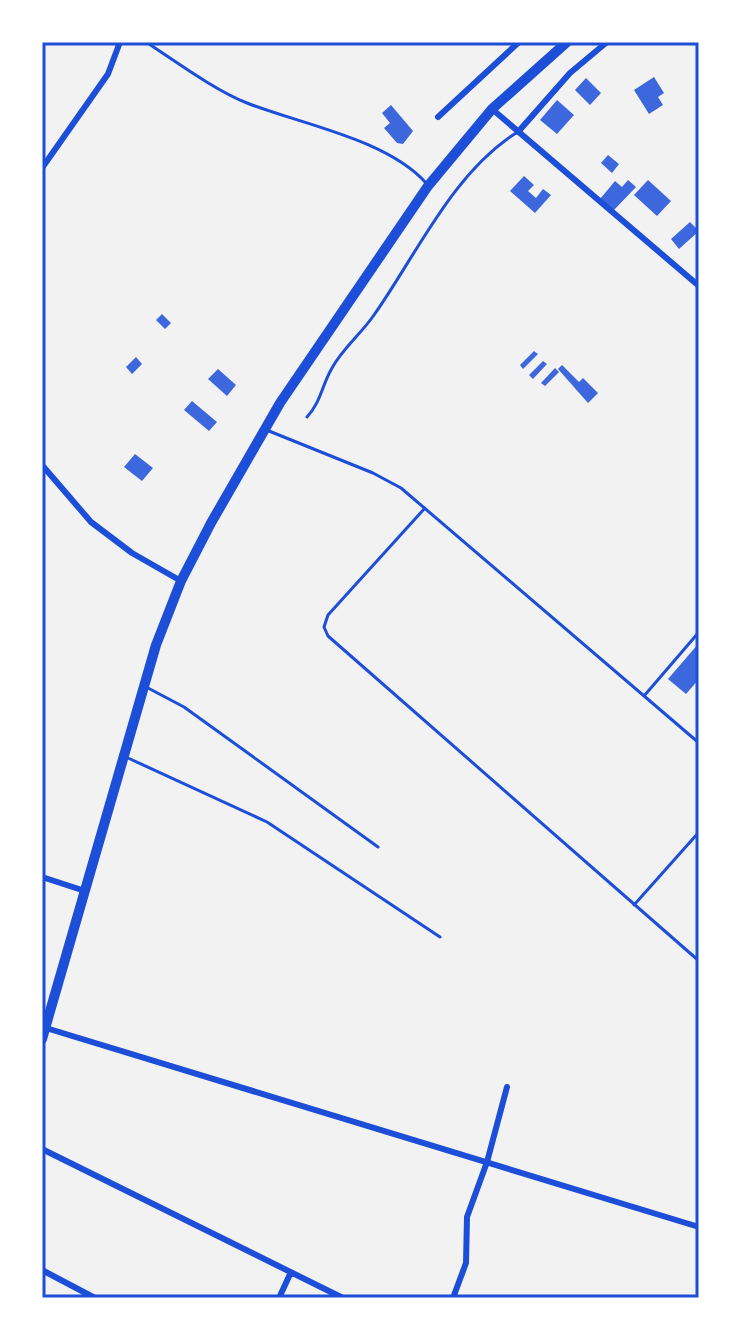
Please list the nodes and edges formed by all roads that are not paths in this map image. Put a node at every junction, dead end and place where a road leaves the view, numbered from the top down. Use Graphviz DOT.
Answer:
graph roads {
  1 [pos="120,42"];
  2 [pos="146,42"];
  3 [pos="519,42"];
  4 [pos="567,42"];
  5 [pos="607,42"];
  6 [pos="492,109"];
  7 [pos="438,117"];
  8 [pos="518,132"];
  9 [pos="42,168"];
  10 [pos="428,186"];
  11 [pos="699,286"];
  12 [pos="307,417"];
  13 [pos="264,429"];
  14 [pos="42,465"];
  15 [pos="425,508"];
  16 [pos="181,581"];
  17 [pos="699,632"];
  18 [pos="144,686"];
  19 [pos="644,696"];
  20 [pos="699,743"];
  21 [pos="124,756"];
  22 [pos="699,832"];
  23 [pos="378,847"];
  24 [pos="42,877"];
  25 [pos="85,891"];
  26 [pos="634,905"];
  27 [pos="440,937"];
  28 [pos="699,961"];
  29 [pos="45,1025"];
  30 [pos="507,1087"];
  31 [pos="42,1149"];
  32 [pos="487,1162"];
  33 [pos="699,1227"];
  34 [pos="42,1270"];
  35 [pos="291,1272"];
  36 [pos="95,1298"];
  37 [pos="279,1298"];
  38 [pos="343,1298"];
  39 [pos="453,1298"];
  1 -- 9 [label="street"];
  2 -- 10 [label="lane"];
  3 -- 7 [label="street"];
  4 -- 6 [label="main road"];
  5 -- 8 [label="street"];
  6 -- 8 [label="street"];
  6 -- 10 [label="main road"];
  8 -- 11 [label="street"];
  8 -- 12 [label="lane"];
  10 -- 13 [label="main road"];
  13 -- 15 [label="lane"];
  13 -- 16 [label="main road"];
  14 -- 16 [label="street"];
  15 -- 19 [label="lane"];
  15 -- 26 [label="lane"];
  16 -- 18 [label="main road"];
  17 -- 19 [label="lane"];
  18 -- 21 [label="main road"];
  18 -- 23 [label="lane"];
  19 -- 20 [label="lane"];
  21 -- 25 [label="main road"];
  21 -- 27 [label="lane"];
  22 -- 26 [label="lane"];
  24 -- 25 [label="street"];
  25 -- 29 [label="main road"];
  26 -- 28 [label="lane"];
  29 -- 32 [label="street"];
  30 -- 32 [label="street"];
  31 -- 35 [label="street"];
  32 -- 33 [label="street"];
  32 -- 39 [label="street"];
  34 -- 36 [label="street"];
  35 -- 37 [label="street"];
  35 -- 38 [label="street"];
}
